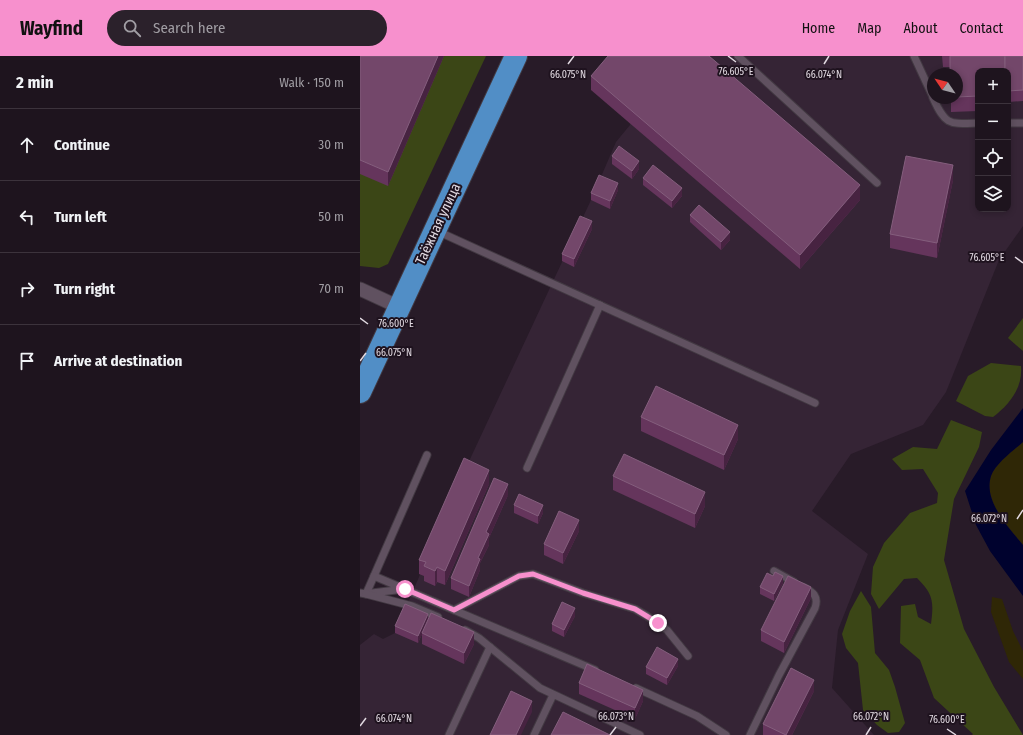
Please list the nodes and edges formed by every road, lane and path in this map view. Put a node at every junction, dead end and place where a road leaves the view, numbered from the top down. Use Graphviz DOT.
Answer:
graph roads {
  1 [pos="516,56"];
  2 [pos="738,56"];
  3 [pos="914,56"];
  4 [pos="927,85"];
  5 [pos="936,104"];
  6 [pos="1023,122"];
  7 [pos="975,123"];
  8 [pos="1011,123"];
  9 [pos="877,183"];
  10 [pos="435,230"];
  11 [pos="360,289"];
  12 [pos="600,305"];
  13 [pos="399,307"];
  14 [pos="360,392"];
  15 [pos="816,403"];
  16 [pos="426,455"];
  17 [pos="527,468"];
  18 [pos="774,571"];
  19 [pos="374,576"];
  20 [pos="405,589"];
  21 [pos="363,593"];
  22 [pos="454,610"];
  23 [pos="445,621"];
  24 [pos="458,627"];
  25 [pos="490,647"];
  26 [pos="688,656"];
  27 [pos="600,673"];
  28 [pos="630,685"];
  29 [pos="553,694"];
  30 [pos="449,735"];
  31 [pos="534,735"];
  32 [pos="640,735"];
  33 [pos="726,735"];
  34 [pos="750,735"];
  1 -- 10 [label="highway, Таёжная улица"];
  2 -- 9 [label="lane"];
  3 -- 4 [label="lane"];
  5 -- 7 [label="lane"];
  6 -- 8 [label="lane"];
  10 -- 12 [label="lane"];
  10 -- 13 [label="highway, Таёжная улица"];
  11 -- 13 [label="street"];
  12 -- 15 [label="lane"];
  12 -- 17 [label="lane"];
  13 -- 14 [label="highway, Таёжная улица"];
  16 -- 19 [label="lane"];
  18 -- 34 [label="lane"];
  19 -- 20 [label="lane"];
  19 -- 21 [label="lane"];
  20 -- 21 [label="lane"];
  20 -- 22 [label="lane"];
  21 -- 23 [label="lane"];
  22 -- 26 [label="lane"];
  22 -- 27 [label="lane"];
  24 -- 25 [label="lane"];
  25 -- 29 [label="lane"];
  25 -- 30 [label="lane"];
  28 -- 33 [label="lane"];
  29 -- 31 [label="lane"];
  29 -- 32 [label="lane"];
}
